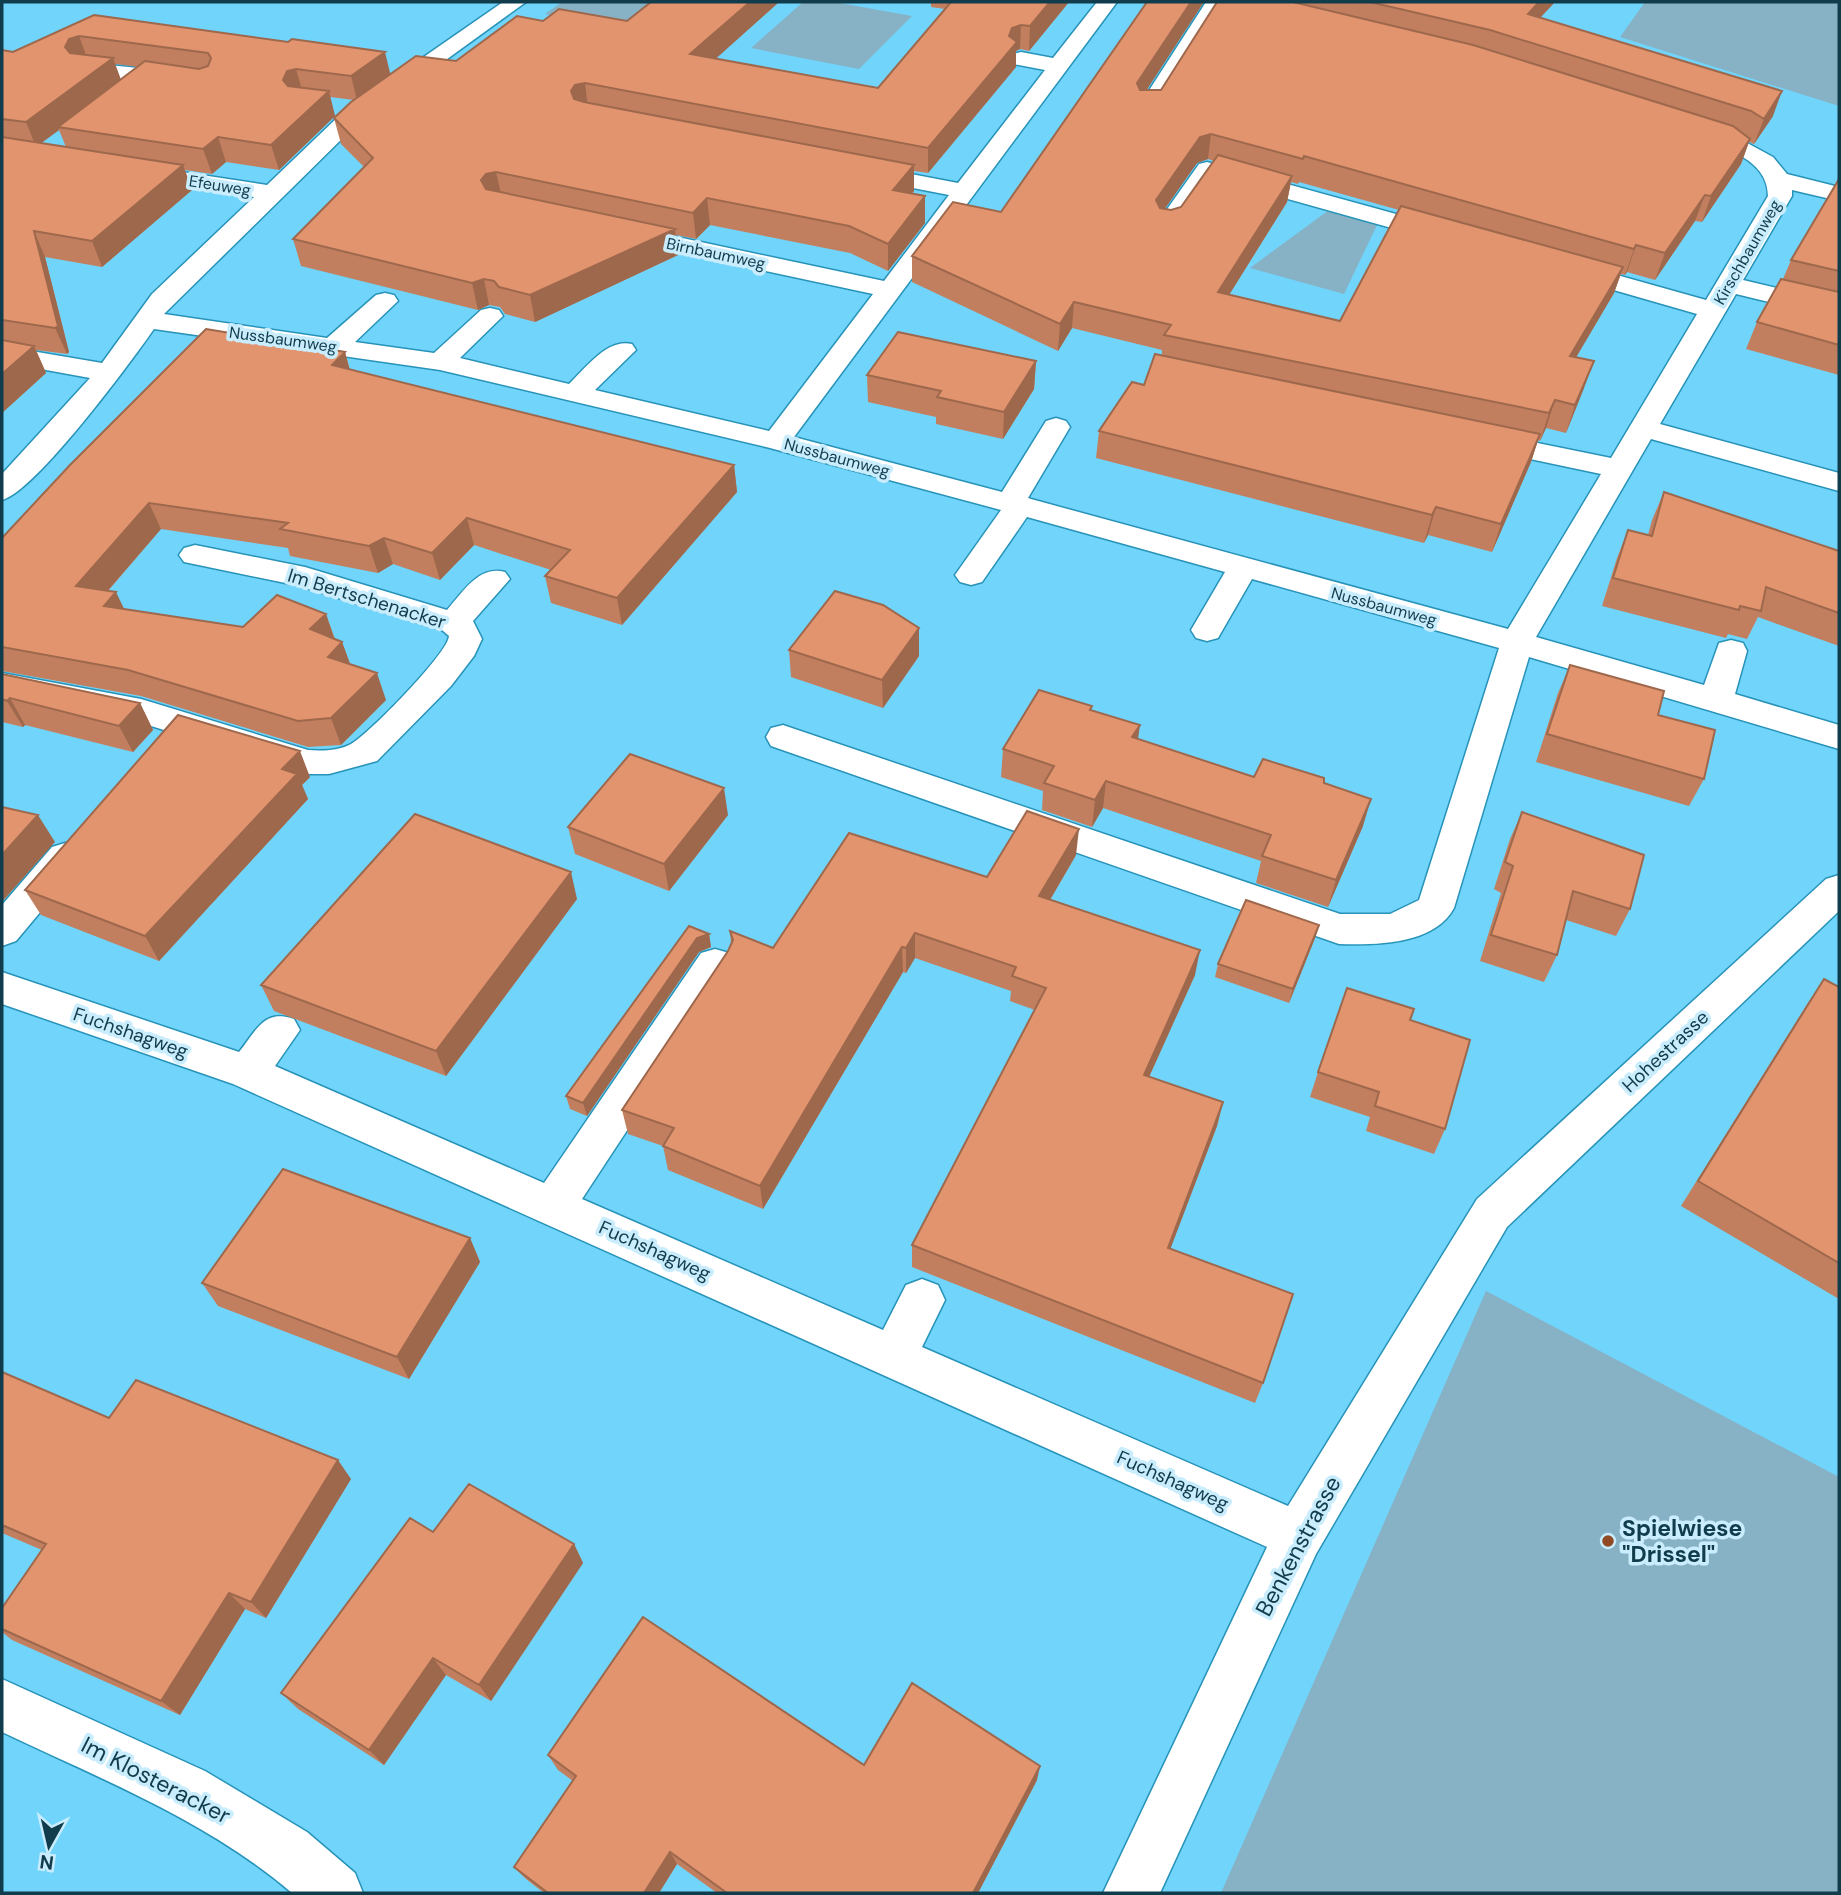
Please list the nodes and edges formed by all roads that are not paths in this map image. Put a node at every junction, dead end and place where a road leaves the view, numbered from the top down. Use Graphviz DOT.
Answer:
graph roads {
  1 [pos="516,2"];
  2 [pos="1107,2"];
  3 [pos="1216,2"];
  4 [pos="1021,60"];
  5 [pos="1059,66"];
  6 [pos="88,70"];
  7 [pos="149,76"];
  8 [pos="172,79"];
  9 [pos="127,92"];
  10 [pos="327,106"];
  11 [pos="1148,109"];
  12 [pos="363,110"];
  13 [pos="1670,123"];
  14 [pos="110,168"];
  15 [pos="844,168"];
  16 [pos="1778,179"];
  17 [pos="965,191"];
  18 [pos="272,193"];
  19 [pos="1839,194"];
  20 [pos="1167,227"];
  21 [pos="608,230"];
  22 [pos="1473,243"];
  23 [pos="1540,262"];
  24 [pos="1728,284"];
  25 [pos="891,290"];
  26 [pos="385,301"];
  27 [pos="1713,310"];
  28 [pos="1839,311"];
  29 [pos="490,316"];
  30 [pos="147,320"];
  31 [pos="334,346"];
  32 [pos="622,350"];
  33 [pos="2,354"];
  34 [pos="440,362"];
  35 [pos="109,373"];
  36 [pos="575,394"];
  37 [pos="1055,428"];
  38 [pos="1643,428"];
  39 [pos="1456,435"];
  40 [pos="776,441"];
  41 [pos="2,458"];
  42 [pos="31,463"];
  43 [pos="1619,469"];
  44 [pos="1839,482"];
  45 [pos="2,491"];
  46 [pos="1015,504"];
  47 [pos="195,555"];
  48 [pos="1243,567"];
  49 [pos="971,575"];
  50 [pos="494,579"];
  51 [pos="453,622"];
  52 [pos="1207,630"];
  53 [pos="1517,642"];
  54 [pos="1731,651"];
  55 [pos="2,684"];
  56 [pos="1716,700"];
  57 [pos="181,723"];
  58 [pos="783,737"];
  59 [pos="1839,737"];
  60 [pos="154,755"];
  61 [pos="82,838"];
  62 [pos="1839,889"];
  63 [pos="2,931"];
  64 [pos="715,964"];
  65 [pos="2,988"];
  66 [pos="280,1030"];
  67 [pos="247,1072"];
  68 [pos="554,1205"];
  69 [pos="1492,1213"];
  70 [pos="922,1300"];
  71 [pos="894,1356"];
  72 [pos="1298,1536"];
  73 [pos="2,1705"];
  74 [pos="335,1893"];
  75 [pos="1130,1893"];
  1 -- 12 [label="street"];
  2 -- 5 [label="street"];
  3 -- 11 [label="street"];
  4 -- 5 [label="street"];
  5 -- 17 [label="street"];
  6 -- 7 [label="street"];
  7 -- 8 [label="street"];
  7 -- 9 [label="street"];
  10 -- 12 [label="street"];
  12 -- 18 [label="street"];
  13 -- 16 [label="street, Kirschbaumweg"];
  14 -- 18 [label="street, Efeuweg"];
  15 -- 17 [label="street"];
  16 -- 19 [label="street"];
  16 -- 24 [label="street, Kirschbaumweg"];
  17 -- 25 [label="street"];
  18 -- 30 [label="street"];
  20 -- 22 [label="street"];
  21 -- 25 [label="street, Birnbaumweg"];
  23 -- 27 [label="street"];
  24 -- 27 [label="street, Kirschbaumweg"];
  24 -- 28 [label="street"];
  25 -- 40 [label="street"];
  26 -- 31 [label="street"];
  27 -- 38 [label="street, Kirschbaumweg"];
  29 -- 34 [label="street"];
  30 -- 31 [label="street, Nussbaumweg"];
  30 -- 35 [label="street"];
  31 -- 34 [label="street, Nussbaumweg"];
  32 -- 36 [label="street"];
  33 -- 35 [label="street"];
  34 -- 36 [label="street, Nussbaumweg"];
  35 -- 42 [label="street"];
  36 -- 40 [label="street, Nussbaumweg"];
  37 -- 46 [label="street"];
  38 -- 43 [label="street, Kirschbaumweg"];
  38 -- 44 [label="street"];
  39 -- 43 [label="street"];
  40 -- 46 [label="street, Nussbaumweg"];
  41 -- 42 [label="street"];
  42 -- 45 [label="street"];
  43 -- 53 [label="street, Kirschbaumweg"];
  46 -- 48 [label="street, Nussbaumweg"];
  46 -- 49 [label="street"];
  47 -- 51 [label="street, Im Bertschenacker"];
  48 -- 52 [label="street"];
  48 -- 53 [label="street, Nussbaumweg"];
  50 -- 51 [label="street"];
  51 -- 57 [label="street, Im Bertschenacker"];
  53 -- 56 [label="street, Nussbaumweg"];
  53 -- 58 [label="street"];
  54 -- 56 [label="street"];
  55 -- 57 [label="street, Im Bertschenacker"];
  56 -- 59 [label="street, Nussbaumweg"];
  57 -- 60 [label="street"];
  61 -- 63 [label="street"];
  62 -- 69 [label="street, Hohestrasse"];
  64 -- 68 [label="street"];
  65 -- 67 [label="street, Fuchshagweg"];
  66 -- 67 [label="street"];
  67 -- 68 [label="street, Fuchshagweg"];
  68 -- 71 [label="street, Fuchshagweg"];
  69 -- 72 [label="street, Benkenstrasse"];
  70 -- 71 [label="street"];
  71 -- 72 [label="street, Fuchshagweg"];
  72 -- 75 [label="street, Benkenstrasse"];
  73 -- 74 [label="street, Im Klosteracker"];
}
